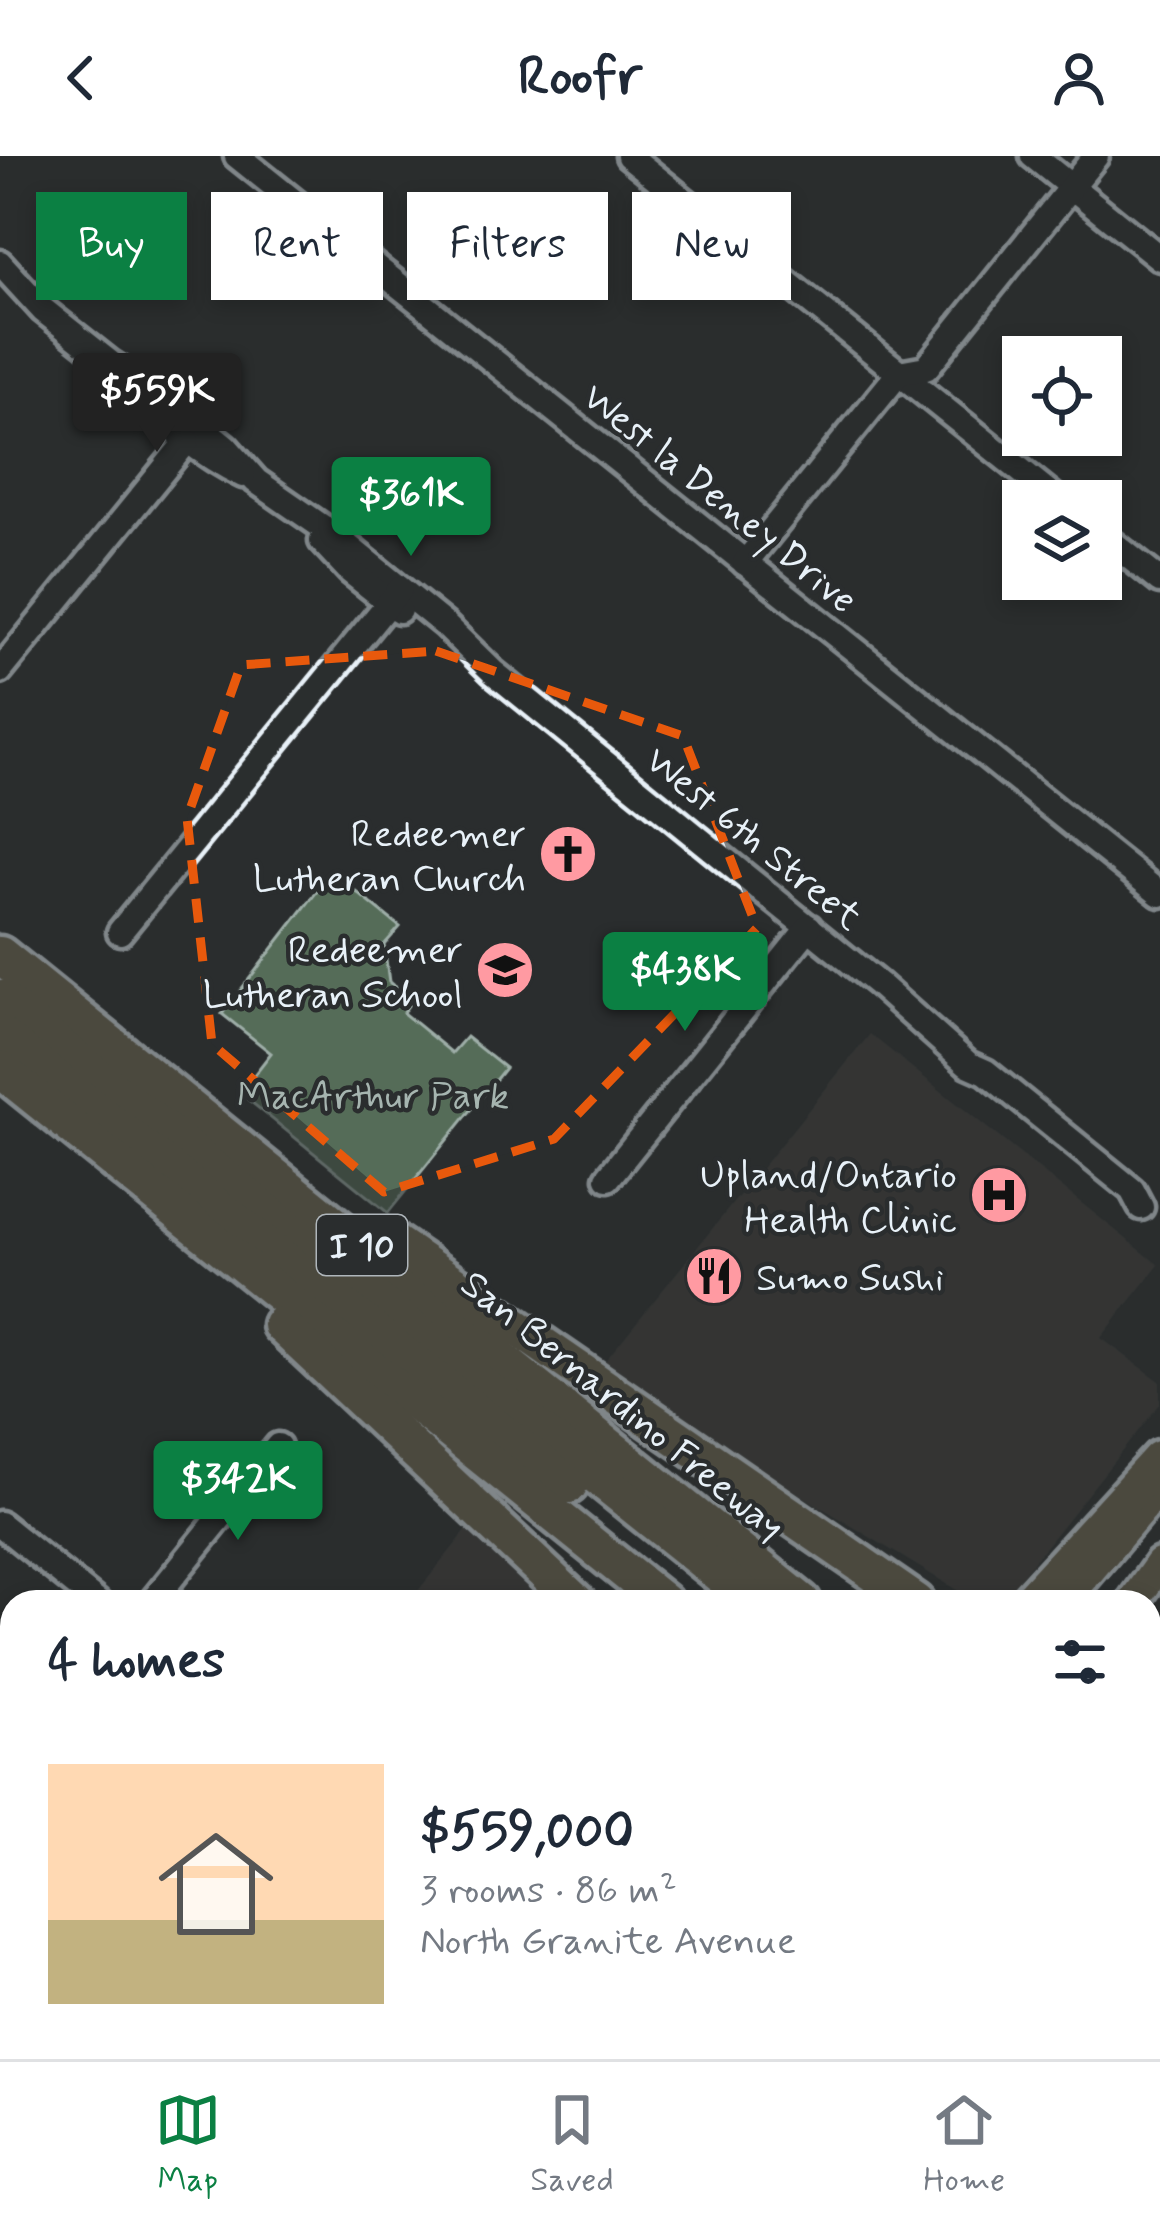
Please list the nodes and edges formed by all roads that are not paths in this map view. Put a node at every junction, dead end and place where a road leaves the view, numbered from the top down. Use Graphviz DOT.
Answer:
graph roads {
  1 [pos="237,156"];
  2 [pos="629,156"];
  3 [pos="1033,156"];
  4 [pos="1096,156"];
  5 [pos="1071,187"];
  6 [pos="1160,258"];
  7 [pos="0,263"];
  8 [pos="0,289"];
  9 [pos="43,310"];
  10 [pos="110,363"];
  11 [pos="899,373"];
  12 [pos="188,441"];
  13 [pos="1033,480"];
  14 [pos="256,481"];
  15 [pos="1122,551"];
  16 [pos="745,563"];
  17 [pos="1160,581"];
  18 [pos="394,595"];
  19 [pos="0,671"];
  20 [pos="1160,894"];
  21 [pos="809,927"];
  22 [pos="120,932"];
  23 [pos="0,955"];
  24 [pos="0,998"];
  25 [pos="0,1034"];
  26 [pos="7,1075"];
  27 [pos="180,1097"];
  28 [pos="608,1178"];
  29 [pos="1150,1214"];
  30 [pos="280,1258"];
  31 [pos="356,1282"];
  32 [pos="419,1409"];
  33 [pos="278,1446"];
  34 [pos="1160,1459"];
  35 [pos="1160,1487"];
  36 [pos="0,1523"];
  37 [pos="722,1539"];
  38 [pos="1160,1564"];
  39 [pos="83,1590"];
  40 [pos="162,1590"];
  41 [pos="563,1590"];
  42 [pos="648,1590"];
  43 [pos="703,1590"];
  44 [pos="739,1590"];
  45 [pos="787,1590"];
  46 [pos="899,1590"];
  47 [pos="1040,1590"];
  48 [pos="1073,1590"];
  49 [pos="1142,1590"];
  1 -- 16 [label="street, West la Deney Drive"];
  2 -- 11 [label="street"];
  3 -- 5 [label="street"];
  4 -- 5 [label="street"];
  5 -- 6 [label="street"];
  5 -- 11 [label="street"];
  7 -- 9 [label="street, West 6th Street"];
  8 -- 9 [label="street, West 6th Street"];
  9 -- 10 [label="street, West 6th Street"];
  10 -- 12 [label="street, West 6th Street"];
  10 -- 14 [label="street, West 6th Street"];
  11 -- 13 [label="street"];
  11 -- 16 [label="street"];
  12 -- 14 [label="street, West 6th Street"];
  12 -- 19 [label="street"];
  14 -- 18 [label="street, West 6th Street"];
  15 -- 17 [label="street"];
  16 -- 20 [label="street, West la Deney Drive"];
  18 -- 21 [label="street, West 6th Street"];
  18 -- 22 [label="street"];
  21 -- 28 [label="street"];
  21 -- 29 [label="street, West 6th Street"];
  23 -- 27 [label="highway, San Bernardino Freeway / I 10"];
  24 -- 31 [label="highway"];
  25 -- 30 [label="highway"];
  26 -- 32 [label="highway, I 10"];
  26 -- 41 [label="highway"];
  27 -- 37 [label="highway, San Bernardino Freeway / I 10"];
  27 -- 46 [label="highway"];
  30 -- 32 [label="highway"];
  30 -- 43 [label="highway"];
  31 -- 37 [label="highway"];
  31 -- 44 [label="highway"];
  32 -- 42 [label="highway, I 10"];
  33 -- 40 [label="street"];
  34 -- 47 [label="highway"];
  35 -- 48 [label="main road"];
  36 -- 39 [label="street"];
  37 -- 45 [label="highway, San Bernardino Freeway / I 10"];
  38 -- 49 [label="main road"];
}
